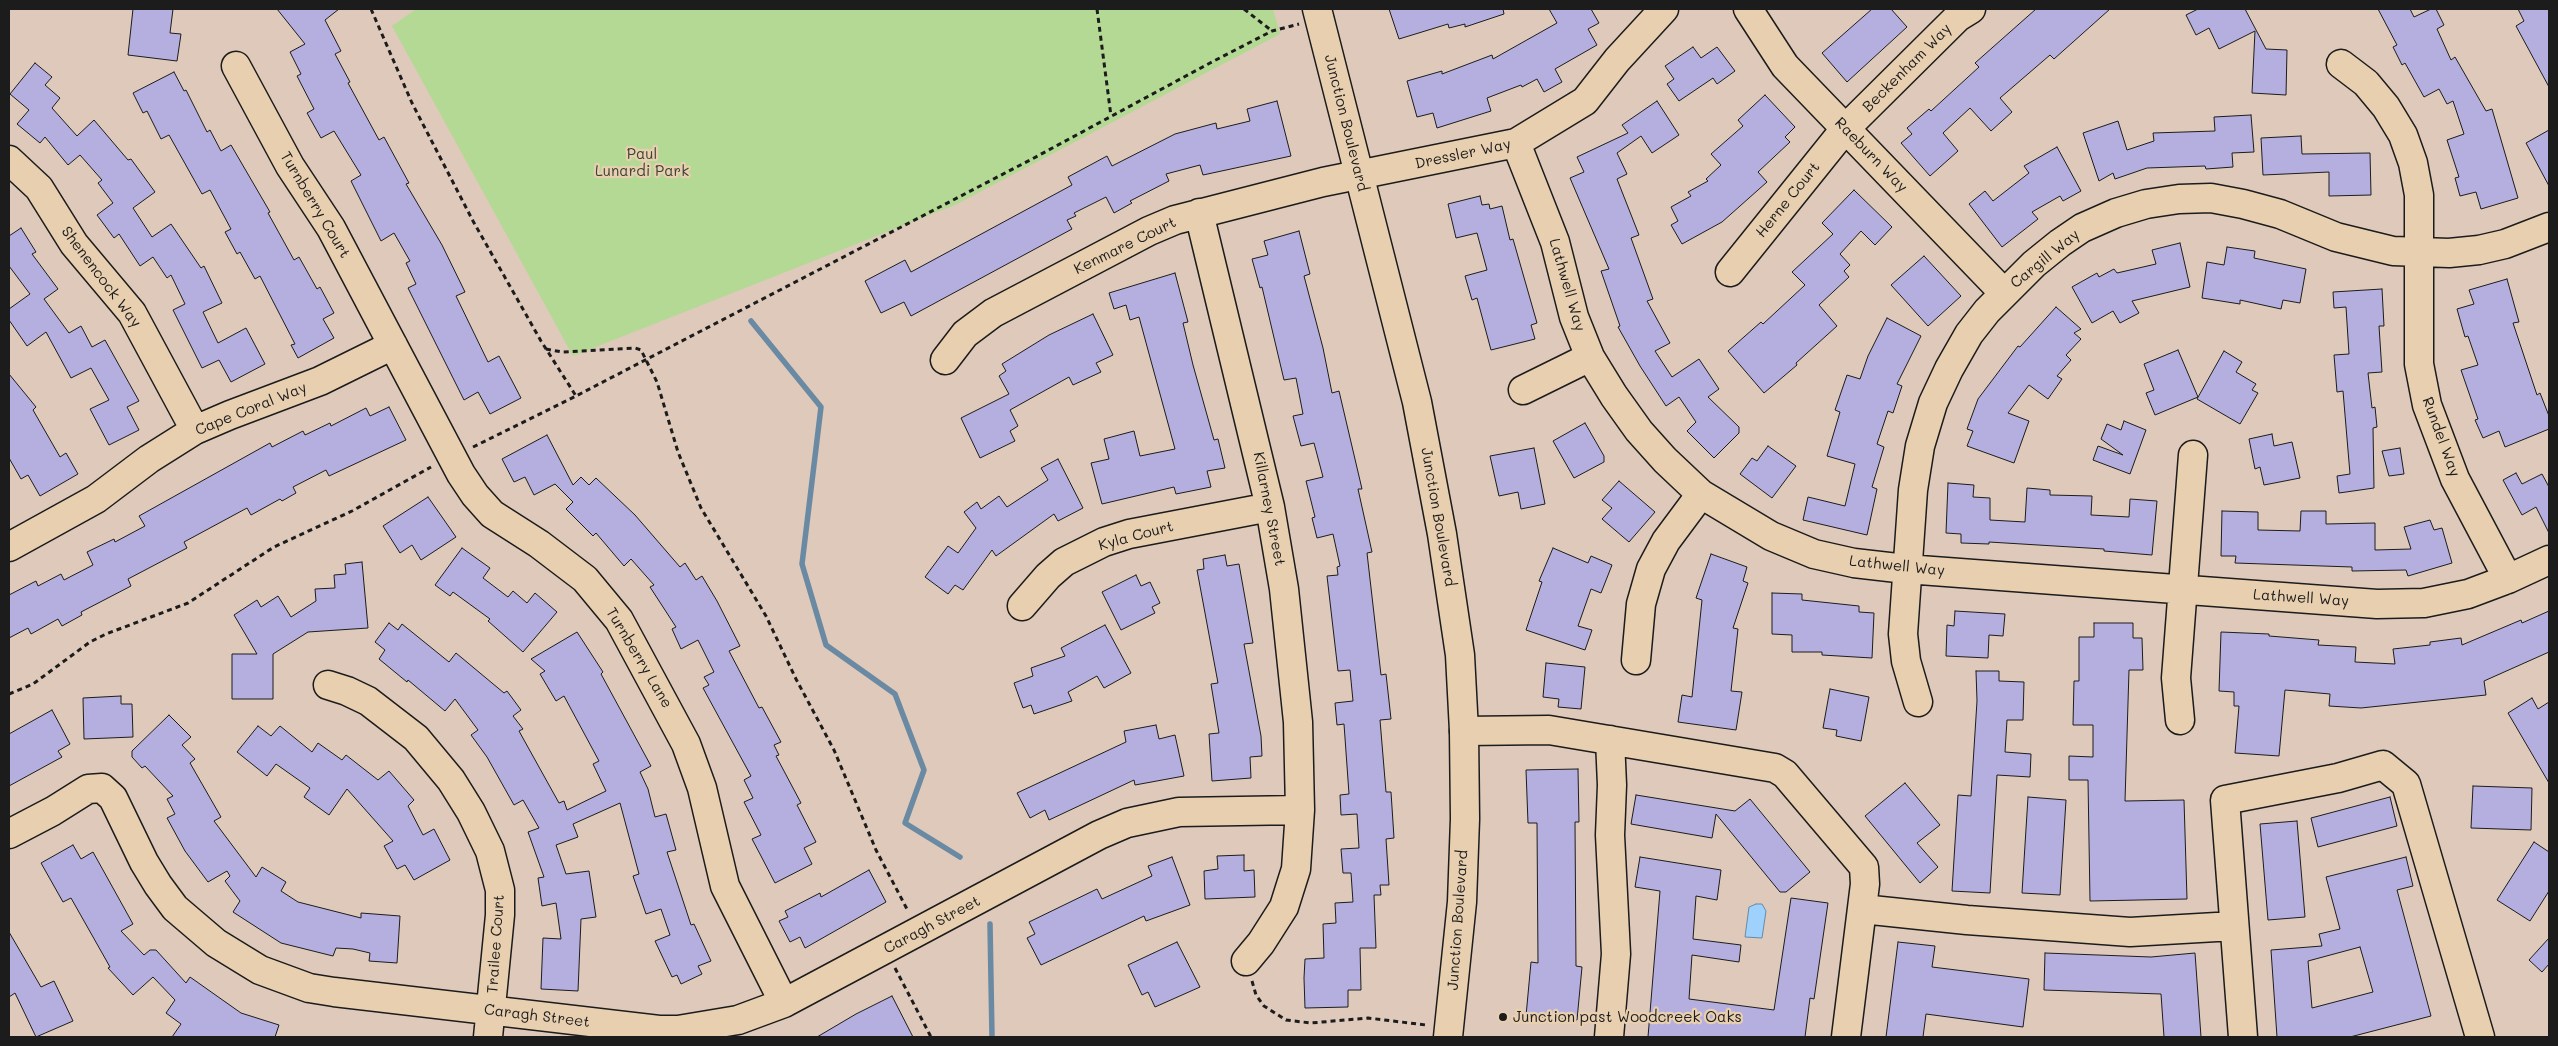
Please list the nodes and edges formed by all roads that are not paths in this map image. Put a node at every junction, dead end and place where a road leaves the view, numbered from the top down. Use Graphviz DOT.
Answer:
graph roads {
  1 [pos="1664,9"];
  2 [pos="1748,9"];
  3 [pos="1970,9"];
  4 [pos="1319,14"];
  5 [pos="2341,64"];
  6 [pos="236,66"];
  7 [pos="1845,129"];
  8 [pos="1516,143"];
  9 [pos="9,160"];
  10 [pos="1360,175"];
  11 [pos="1199,213"];
  12 [pos="2549,227"];
  13 [pos="2420,253"];
  14 [pos="1730,272"];
  15 [pos="2004,292"];
  16 [pos="393,345"];
  17 [pos="1590,358"];
  18 [pos="945,360"];
  19 [pos="1523,390"];
  20 [pos="195,430"];
  21 [pos="2193,455"];
  22 [pos="1701,494"];
  23 [pos="1270,507"];
  24 [pos="10,543"];
  25 [pos="2549,560"];
  26 [pos="1906,569"];
  27 [pos="2508,579"];
  28 [pos="2183,589"];
  29 [pos="1022,606"];
  30 [pos="1636,660"];
  31 [pos="328,685"];
  32 [pos="1918,702"];
  33 [pos="2180,720"];
  34 [pos="1464,731"];
  35 [pos="1610,740"];
  36 [pos="1300,810"];
  37 [pos="9,834"];
  38 [pos="1862,909"];
  39 [pos="2234,926"];
  40 [pos="1246,961"];
  41 [pos="784,1002"];
  42 [pos="490,1011"];
  43 [pos="1449,1032"];
  44 [pos="2473,1035"];
  45 [pos="488,1037"];
  46 [pos="1609,1037"];
  47 [pos="1846,1037"];
  48 [pos="2243,1037"];
  1 -- 8 [label="street, Dressler Way"];
  2 -- 7 [label="street, Raeburn Way"];
  3 -- 7 [label="street, Beckenham Way"];
  4 -- 10 [label="street, Junction Boulevard"];
  5 -- 13 [label="street, Rundel Way"];
  6 -- 16 [label="street, Turnberry Court"];
  7 -- 14 [label="street, Herne Court"];
  7 -- 15 [label="street, Raeburn Way"];
  8 -- 10 [label="street, Dressler Way"];
  8 -- 17 [label="street, Lathwell Way"];
  9 -- 20 [label="street, Shenencock Way"];
  10 -- 11 [label="street, Kenmare Court"];
  10 -- 34 [label="street, Junction Boulevard"];
  11 -- 18 [label="street, Kenmare Court"];
  11 -- 23 [label="street, Killarney Street"];
  12 -- 13 [label="street, Cargill Way"];
  13 -- 15 [label="street, Cargill Way"];
  13 -- 27 [label="street, Rundel Way"];
  15 -- 26 [label="street, Cargill Way"];
  16 -- 20 [label="street, Cape Coral Way"];
  16 -- 41 [label="street, Turnberry Lane"];
  17 -- 19 [label="street"];
  17 -- 22 [label="street, Lathwell Way"];
  20 -- 24 [label="street, Cape Coral Way"];
  21 -- 28 [label="street"];
  22 -- 26 [label="street, Lathwell Way"];
  22 -- 30 [label="street"];
  23 -- 29 [label="street, Kyla Court"];
  23 -- 36 [label="street, Killarney Street"];
  25 -- 27 [label="street, Lathwell Way"];
  26 -- 28 [label="street, Lathwell Way"];
  26 -- 32 [label="street, Cargill Way"];
  27 -- 28 [label="street, Lathwell Way"];
  28 -- 33 [label="street"];
  31 -- 42 [label="street, Trailee Court"];
  34 -- 35 [label="street"];
  34 -- 43 [label="street, Junction Boulevard"];
  35 -- 38 [label="street"];
  35 -- 46 [label="street"];
  36 -- 40 [label="street, Killarney Street"];
  36 -- 41 [label="street, Caragh Street"];
  37 -- 42 [label="street, Caragh Street"];
  38 -- 39 [label="street"];
  38 -- 47 [label="street"];
  39 -- 44 [label="street"];
  39 -- 48 [label="street"];
  41 -- 42 [label="street, Caragh Street"];
  42 -- 45 [label="street, Trailee Court"];
}
